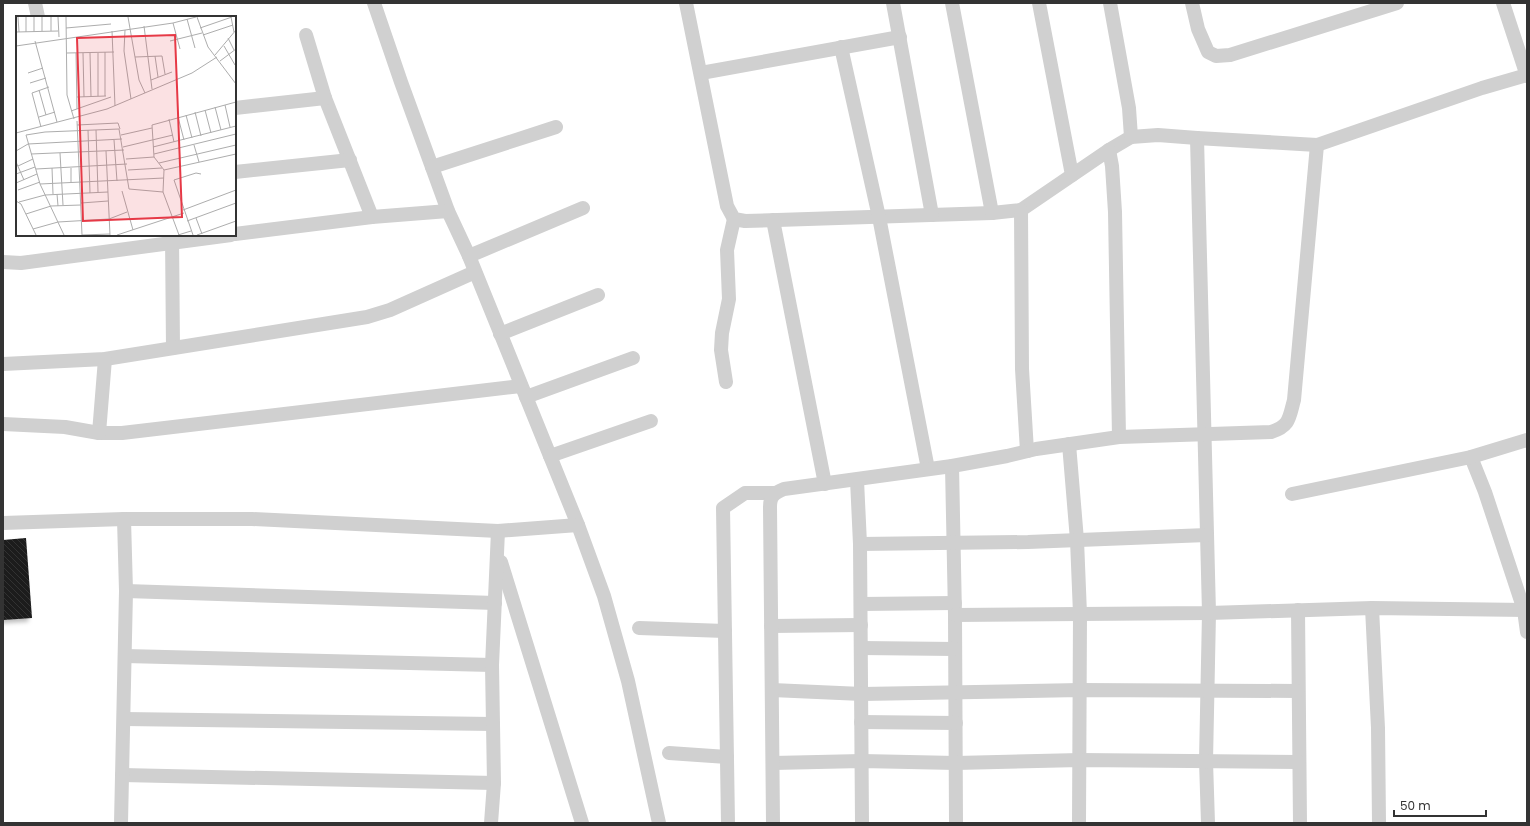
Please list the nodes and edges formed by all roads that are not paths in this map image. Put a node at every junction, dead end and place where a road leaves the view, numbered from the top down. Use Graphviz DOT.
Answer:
graph roads {
  1 [pos="35,3"];
  2 [pos="374,3"];
  3 [pos="688,3"];
  4 [pos="893,3"];
  5 [pos="952,3"];
  6 [pos="1039,3"];
  7 [pos="1110,3"];
  8 [pos="1192,3"];
  9 [pos="1397,3"];
  10 [pos="1503,3"];
  11 [pos="38,16"];
  12 [pos="306,35"];
  13 [pos="900,37"];
  14 [pos="841,47"];
  15 [pos="701,73"];
  16 [pos="1527,75"];
  17 [pos="325,98"];
  18 [pos="236,108"];
  19 [pos="556,127"];
  20 [pos="1131,137"];
  21 [pos="1197,138"];
  22 [pos="1317,145"];
  23 [pos="1109,150"];
  24 [pos="350,160"];
  25 [pos="432,167"];
  26 [pos="236,172"];
  27 [pos="1072,175"];
  28 [pos="584,208"];
  29 [pos="1022,210"];
  30 [pos="448,211"];
  31 [pos="992,213"];
  32 [pos="932,215"];
  33 [pos="372,217"];
  34 [pos="879,217"];
  35 [pos="734,219"];
  36 [pos="773,220"];
  37 [pos="236,234"];
  38 [pos="216,236"];
  39 [pos="172,239"];
  40 [pos="469,256"];
  41 [pos="3,262"];
  42 [pos="475,272"];
  43 [pos="598,295"];
  44 [pos="500,334"];
  45 [pos="173,348"];
  46 [pos="633,358"];
  47 [pos="105,359"];
  48 [pos="3,364"];
  49 [pos="726,382"];
  50 [pos="524,392"];
  51 [pos="651,421"];
  52 [pos="3,424"];
  53 [pos="99,433"];
  54 [pos="1204,434"];
  55 [pos="1119,437"];
  56 [pos="1527,440"];
  57 [pos="1068,444"];
  58 [pos="1027,451"];
  59 [pos="550,456"];
  60 [pos="1471,457"];
  61 [pos="952,466"];
  62 [pos="928,469"];
  63 [pos="857,480"];
  64 [pos="825,484"];
  65 [pos="774,493"];
  66 [pos="1292,494"];
  67 [pos="124,519"];
  68 [pos="3,523"];
  69 [pos="578,525"];
  70 [pos="498,531"];
  71 [pos="1207,534"];
  72 [pos="1077,540"];
  73 [pos="954,543"];
  74 [pos="860,544"];
  75 [pos="498,552"];
  76 [pos="126,591"];
  77 [pos="496,603"];
  78 [pos="861,604"];
  79 [pos="1372,608"];
  80 [pos="955,609"];
  81 [pos="1298,610"];
  82 [pos="1525,610"];
  83 [pos="1209,613"];
  84 [pos="1080,614"];
  85 [pos="861,625"];
  86 [pos="771,626"];
  87 [pos="639,628"];
  88 [pos="725,631"];
  89 [pos="1527,632"];
  90 [pos="861,648"];
  91 [pos="955,649"];
  92 [pos="125,656"];
  93 [pos="492,665"];
  94 [pos="772,690"];
  95 [pos="1080,690"];
  96 [pos="1298,691"];
  97 [pos="1207,692"];
  98 [pos="956,693"];
  99 [pos="862,694"];
  100 [pos="124,719"];
  101 [pos="862,722"];
  102 [pos="956,723"];
  103 [pos="493,724"];
  104 [pos="669,753"];
  105 [pos="727,757"];
  106 [pos="1080,760"];
  107 [pos="862,761"];
  108 [pos="1206,761"];
  109 [pos="1299,762"];
  110 [pos="772,763"];
  111 [pos="956,763"];
  112 [pos="122,776"];
  113 [pos="494,783"];
  114 [pos="121,823"];
  115 [pos="491,823"];
  116 [pos="582,823"];
  117 [pos="659,823"];
  118 [pos="728,823"];
  119 [pos="773,823"];
  120 [pos="862,823"];
  121 [pos="956,823"];
  122 [pos="1079,823"];
  123 [pos="1208,823"];
  124 [pos="1300,823"];
  125 [pos="1379,823"];
  1 -- 11 [label="street"];
  2 -- 25 [label="street"];
  3 -- 15 [label="street"];
  4 -- 13 [label="street"];
  5 -- 31 [label="street"];
  6 -- 27 [label="street"];
  7 -- 20 [label="street"];
  8 -- 9 [label="street"];
  10 -- 16 [label="street"];
  12 -- 17 [label="street"];
  13 -- 14 [label="street"];
  13 -- 32 [label="street"];
  14 -- 15 [label="street"];
  14 -- 34 [label="street"];
  15 -- 35 [label="street"];
  16 -- 22 [label="street"];
  17 -- 18 [label="street"];
  17 -- 24 [label="street"];
  19 -- 25 [label="street"];
  20 -- 21 [label="street"];
  20 -- 23 [label="street"];
  21 -- 22 [label="street"];
  21 -- 54 [label="street"];
  22 -- 54 [label="street"];
  23 -- 27 [label="street"];
  23 -- 55 [label="street"];
  24 -- 26 [label="street"];
  24 -- 33 [label="street"];
  25 -- 30 [label="street"];
  27 -- 29 [label="street"];
  28 -- 40 [label="street"];
  29 -- 31 [label="street"];
  29 -- 58 [label="street"];
  30 -- 33 [label="street"];
  30 -- 40 [label="street"];
  31 -- 32 [label="street"];
  32 -- 34 [label="street"];
  33 -- 37 [label="street"];
  34 -- 36 [label="street"];
  34 -- 62 [label="street"];
  35 -- 36 [label="street"];
  35 -- 49 [label="street"];
  36 -- 64 [label="street"];
  38 -- 39 [label="street"];
  39 -- 41 [label="street"];
  39 -- 45 [label="street"];
  40 -- 42 [label="street"];
  42 -- 44 [label="street"];
  42 -- 45 [label="street"];
  43 -- 44 [label="street"];
  44 -- 50 [label="street"];
  45 -- 47 [label="street"];
  46 -- 50 [label="street"];
  47 -- 48 [label="street"];
  47 -- 53 [label="street"];
  50 -- 53 [label="street"];
  50 -- 59 [label="street"];
  51 -- 59 [label="street"];
  52 -- 53 [label="street"];
  54 -- 55 [label="street"];
  54 -- 71 [label="street"];
  55 -- 57 [label="street"];
  56 -- 60 [label="street"];
  57 -- 58 [label="street"];
  57 -- 72 [label="street"];
  58 -- 61 [label="street"];
  59 -- 69 [label="street"];
  60 -- 66 [label="street"];
  60 -- 82 [label="street"];
  61 -- 62 [label="street"];
  61 -- 73 [label="street"];
  62 -- 63 [label="street"];
  63 -- 64 [label="street"];
  63 -- 74 [label="street"];
  64 -- 65 [label="street"];
  65 -- 86 [label="street"];
  65 -- 88 [label="street"];
  67 -- 68 [label="street"];
  67 -- 70 [label="street"];
  67 -- 76 [label="street"];
  69 -- 70 [label="street"];
  69 -- 117 [label="street"];
  70 -- 75 [label="street"];
  71 -- 72 [label="street"];
  71 -- 83 [label="street"];
  72 -- 73 [label="street"];
  72 -- 84 [label="street"];
  73 -- 74 [label="street"];
  73 -- 80 [label="street"];
  74 -- 78 [label="street"];
  75 -- 77 [label="street"];
  75 -- 116 [label="street"];
  76 -- 77 [label="street"];
  76 -- 92 [label="street"];
  77 -- 93 [label="street"];
  78 -- 80 [label="street"];
  78 -- 85 [label="street"];
  79 -- 81 [label="street"];
  79 -- 82 [label="street"];
  79 -- 125 [label="street"];
  80 -- 84 [label="street"];
  80 -- 91 [label="street"];
  81 -- 83 [label="street"];
  81 -- 96 [label="street"];
  82 -- 89 [label="street"];
  83 -- 84 [label="street"];
  83 -- 97 [label="street"];
  84 -- 95 [label="street"];
  85 -- 86 [label="street"];
  85 -- 90 [label="street"];
  86 -- 94 [label="street"];
  87 -- 88 [label="street"];
  88 -- 105 [label="street"];
  90 -- 91 [label="street"];
  90 -- 99 [label="street"];
  91 -- 98 [label="street"];
  92 -- 93 [label="street"];
  92 -- 100 [label="street"];
  93 -- 103 [label="street"];
  94 -- 99 [label="street"];
  94 -- 110 [label="street"];
  95 -- 97 [label="street"];
  95 -- 98 [label="street"];
  95 -- 106 [label="street"];
  96 -- 97 [label="street"];
  96 -- 109 [label="street"];
  97 -- 108 [label="street"];
  98 -- 99 [label="street"];
  98 -- 102 [label="street"];
  99 -- 101 [label="street"];
  100 -- 103 [label="street"];
  100 -- 112 [label="street"];
  101 -- 102 [label="street"];
  101 -- 107 [label="street"];
  102 -- 111 [label="street"];
  103 -- 113 [label="street"];
  104 -- 105 [label="street"];
  105 -- 118 [label="street"];
  106 -- 108 [label="street"];
  106 -- 111 [label="street"];
  106 -- 122 [label="street"];
  107 -- 110 [label="street"];
  107 -- 111 [label="street"];
  107 -- 120 [label="street"];
  108 -- 109 [label="street"];
  108 -- 123 [label="street"];
  109 -- 124 [label="street"];
  110 -- 119 [label="street"];
  111 -- 121 [label="street"];
  112 -- 113 [label="street"];
  112 -- 114 [label="street"];
  113 -- 115 [label="street"];
}
